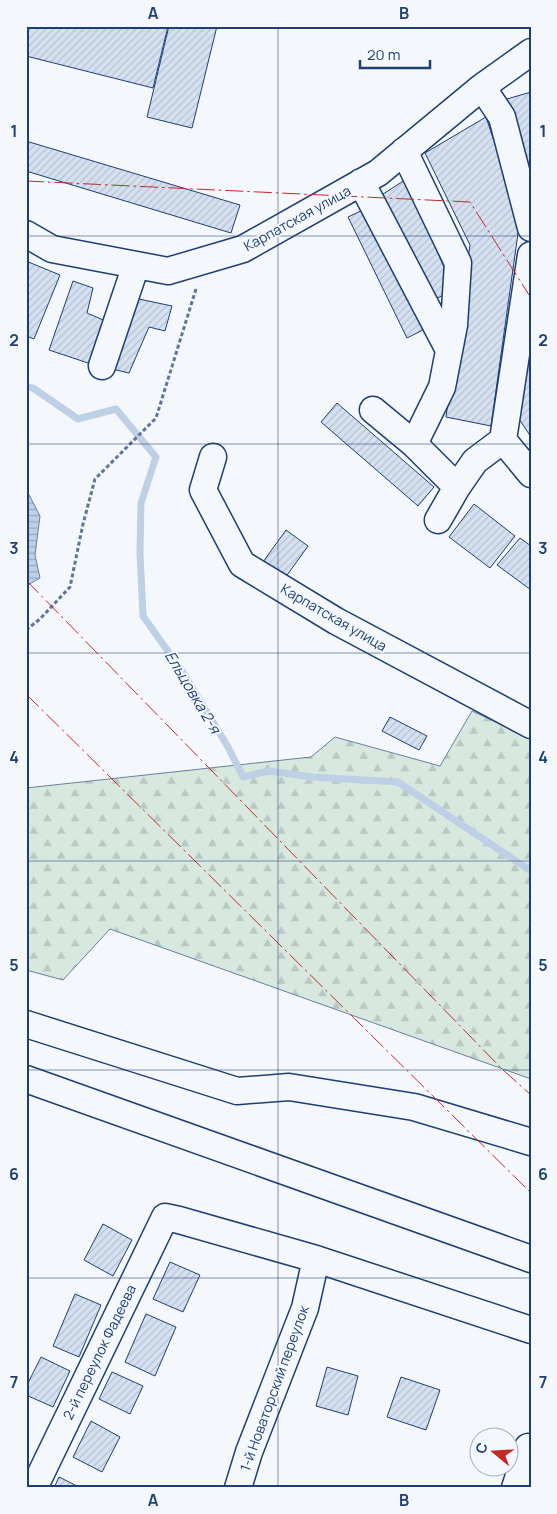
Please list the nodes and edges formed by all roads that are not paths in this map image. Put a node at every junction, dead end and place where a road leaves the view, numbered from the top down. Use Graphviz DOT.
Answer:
graph roads {
  1 [pos="531,52"];
  2 [pos="482,87"];
  3 [pos="404,151"];
  4 [pos="361,182"];
  5 [pos="531,228"];
  6 [pos="26,234"];
  7 [pos="531,255"];
  8 [pos="136,265"];
  9 [pos="449,350"];
  10 [pos="102,366"];
  11 [pos="373,410"];
  12 [pos="503,440"];
  13 [pos="414,444"];
  14 [pos="213,457"];
  15 [pos="531,474"];
  16 [pos="457,487"];
  17 [pos="438,520"];
  18 [pos="531,725"];
  19 [pos="26,1024"];
  20 [pos="26,1079"];
  21 [pos="531,1142"];
  22 [pos="316,1259"];
  23 [pos="531,1259"];
  24 [pos="531,1330"];
  25 [pos="528,1447"];
  26 [pos="34,1488"];
  27 [pos="238,1488"];
  28 [pos="515,1488"];
  1 -- 2 [label="street, Карпатская улица"];
  2 -- 3 [label="street, Карпатская улица"];
  2 -- 5 [label="street"];
  3 -- 4 [label="street, Карпатская улица"];
  3 -- 9 [label="street"];
  4 -- 8 [label="street, Карпатская улица"];
  4 -- 9 [label="street"];
  6 -- 8 [label="street, Карпатская улица"];
  7 -- 12 [label="street"];
  8 -- 10 [label="street"];
  9 -- 13 [label="street"];
  11 -- 13 [label="street"];
  12 -- 15 [label="street"];
  12 -- 16 [label="street"];
  13 -- 16 [label="street"];
  14 -- 18 [label="street, Карпатская улица"];
  16 -- 17 [label="street"];
  19 -- 21 [label="street"];
  20 -- 23 [label="street"];
  22 -- 24 [label="street"];
  22 -- 26 [label="street, 2-й переулок Фадеева"];
  22 -- 27 [label="street, 1-й Новаторский переулок"];
  25 -- 28 [label="street"];
}
